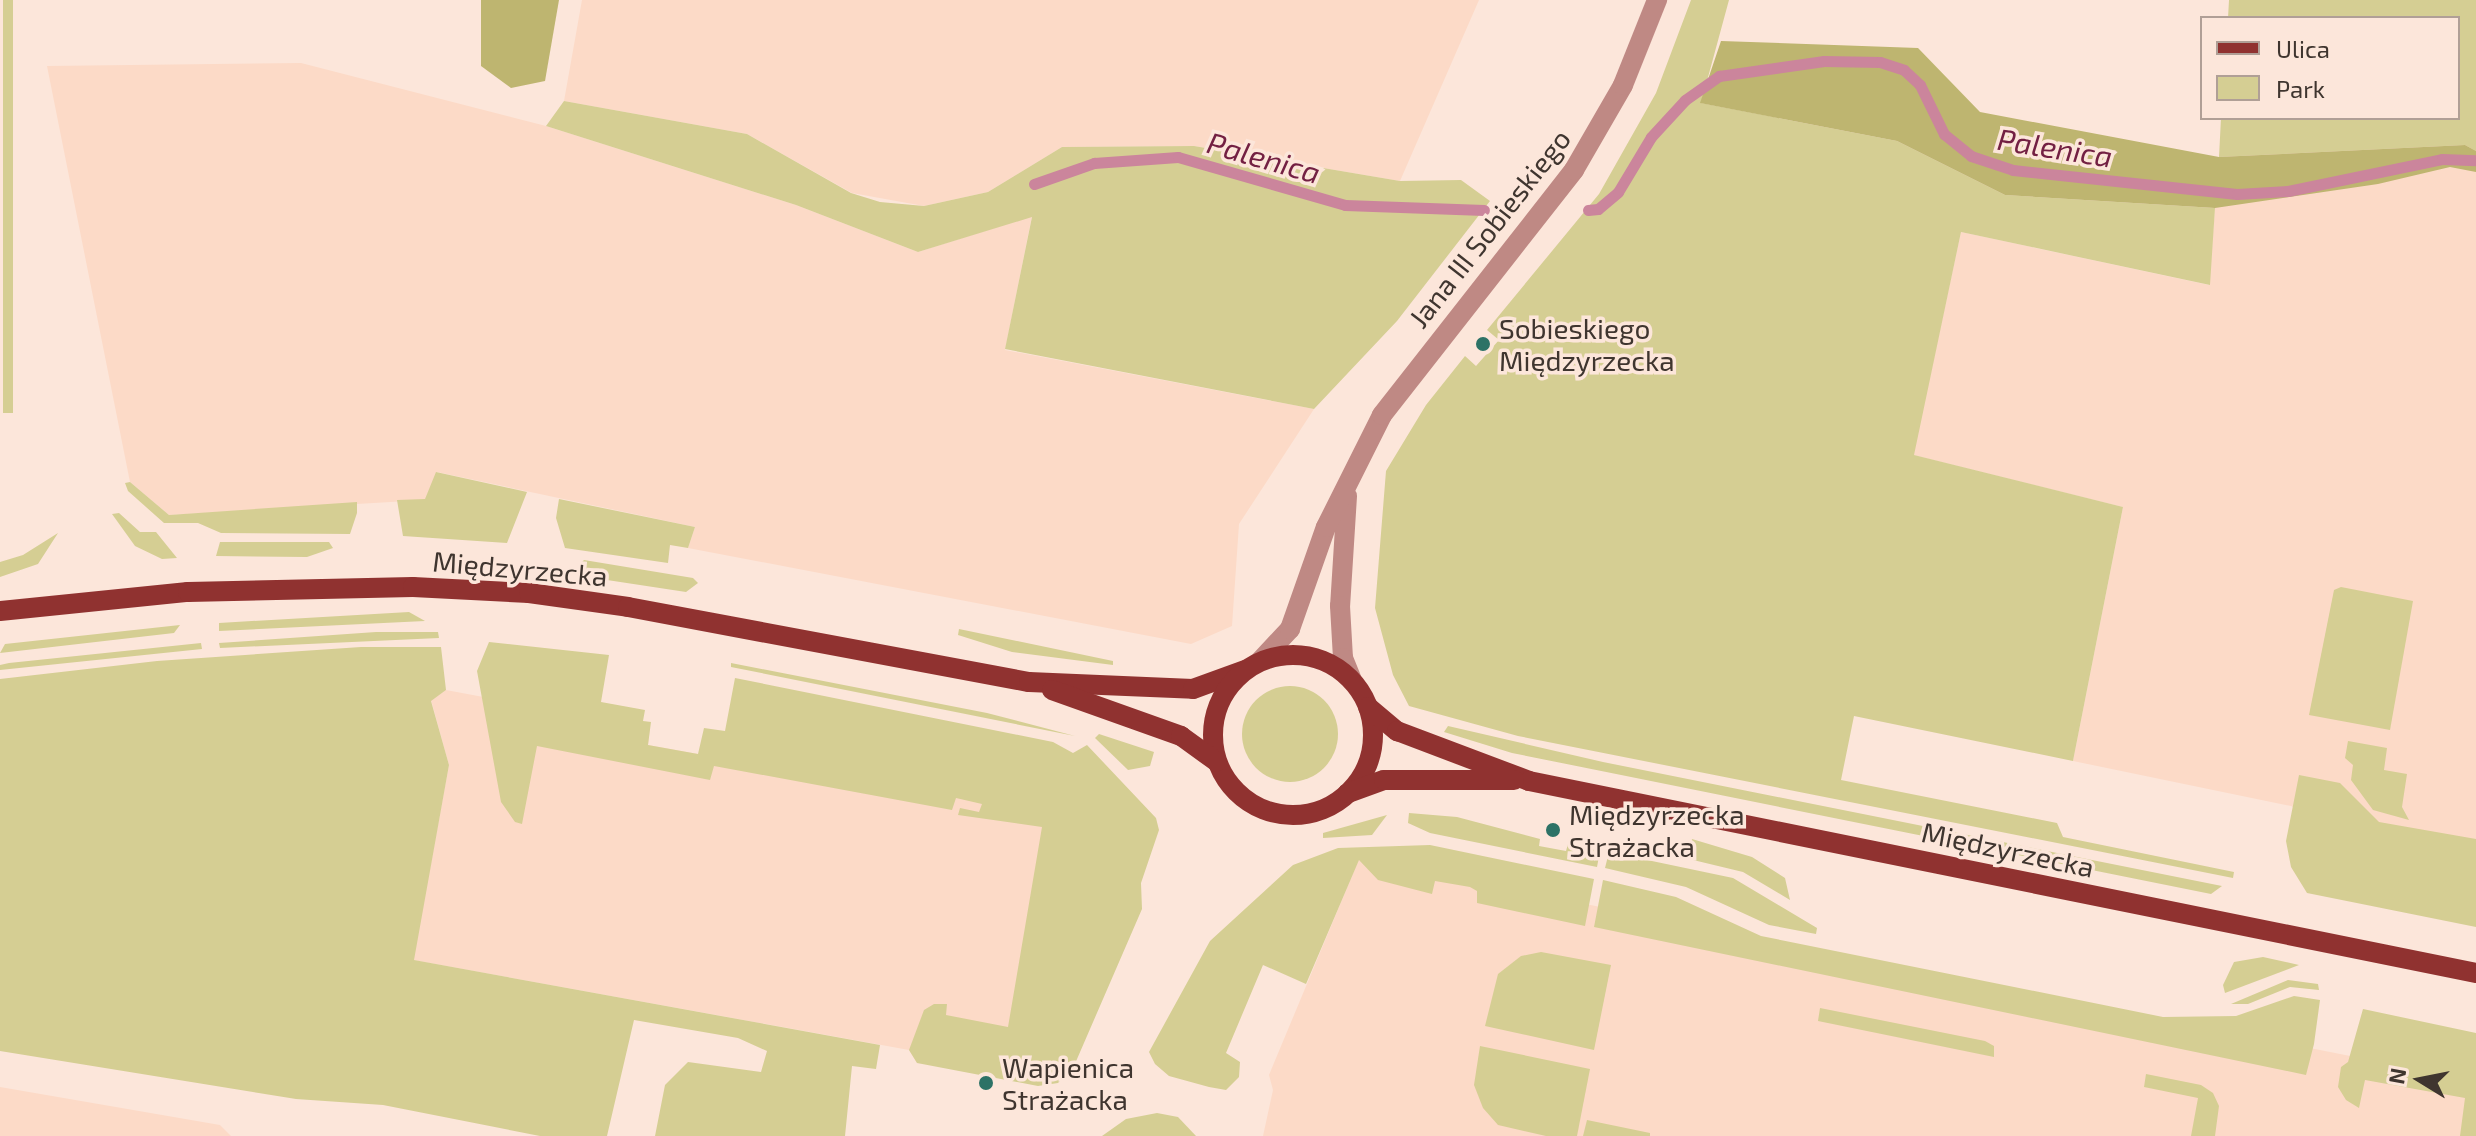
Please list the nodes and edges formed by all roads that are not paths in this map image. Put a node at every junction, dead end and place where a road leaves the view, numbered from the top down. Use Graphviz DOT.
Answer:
graph roads {
  1 [pos="1657,0"];
  2 [pos="1349,480"];
  3 [pos="0,611"];
  4 [pos="1253,666"];
  5 [pos="1352,680"];
  6 [pos="1029,682"];
  7 [pos="1368,707"];
  8 [pos="1217,762"];
  9 [pos="1529,781"];
  10 [pos="1348,793"];
  11 [pos="2476,973"];
  1 -- 2 [label="street, Jana III Sobieskiego"];
  2 -- 4 [label="street, Jana III Sobieskiego"];
  2 -- 5 [label="street, Jana III Sobieskiego"];
  3 -- 6 [label="main road, Międzyrzecka"];
  4 -- 5 [label="main road"];
  4 -- 6 [label="main road, Międzyrzecka"];
  4 -- 8 [label="main road"];
  5 -- 7 [label="main road"];
  6 -- 8 [label="main road, Międzyrzecka"];
  7 -- 9 [label="main road, Międzyrzecka"];
  7 -- 10 [label="main road"];
  8 -- 10 [label="main road"];
  9 -- 10 [label="main road, Międzyrzecka"];
  9 -- 11 [label="main road, Międzyrzecka"];
}
